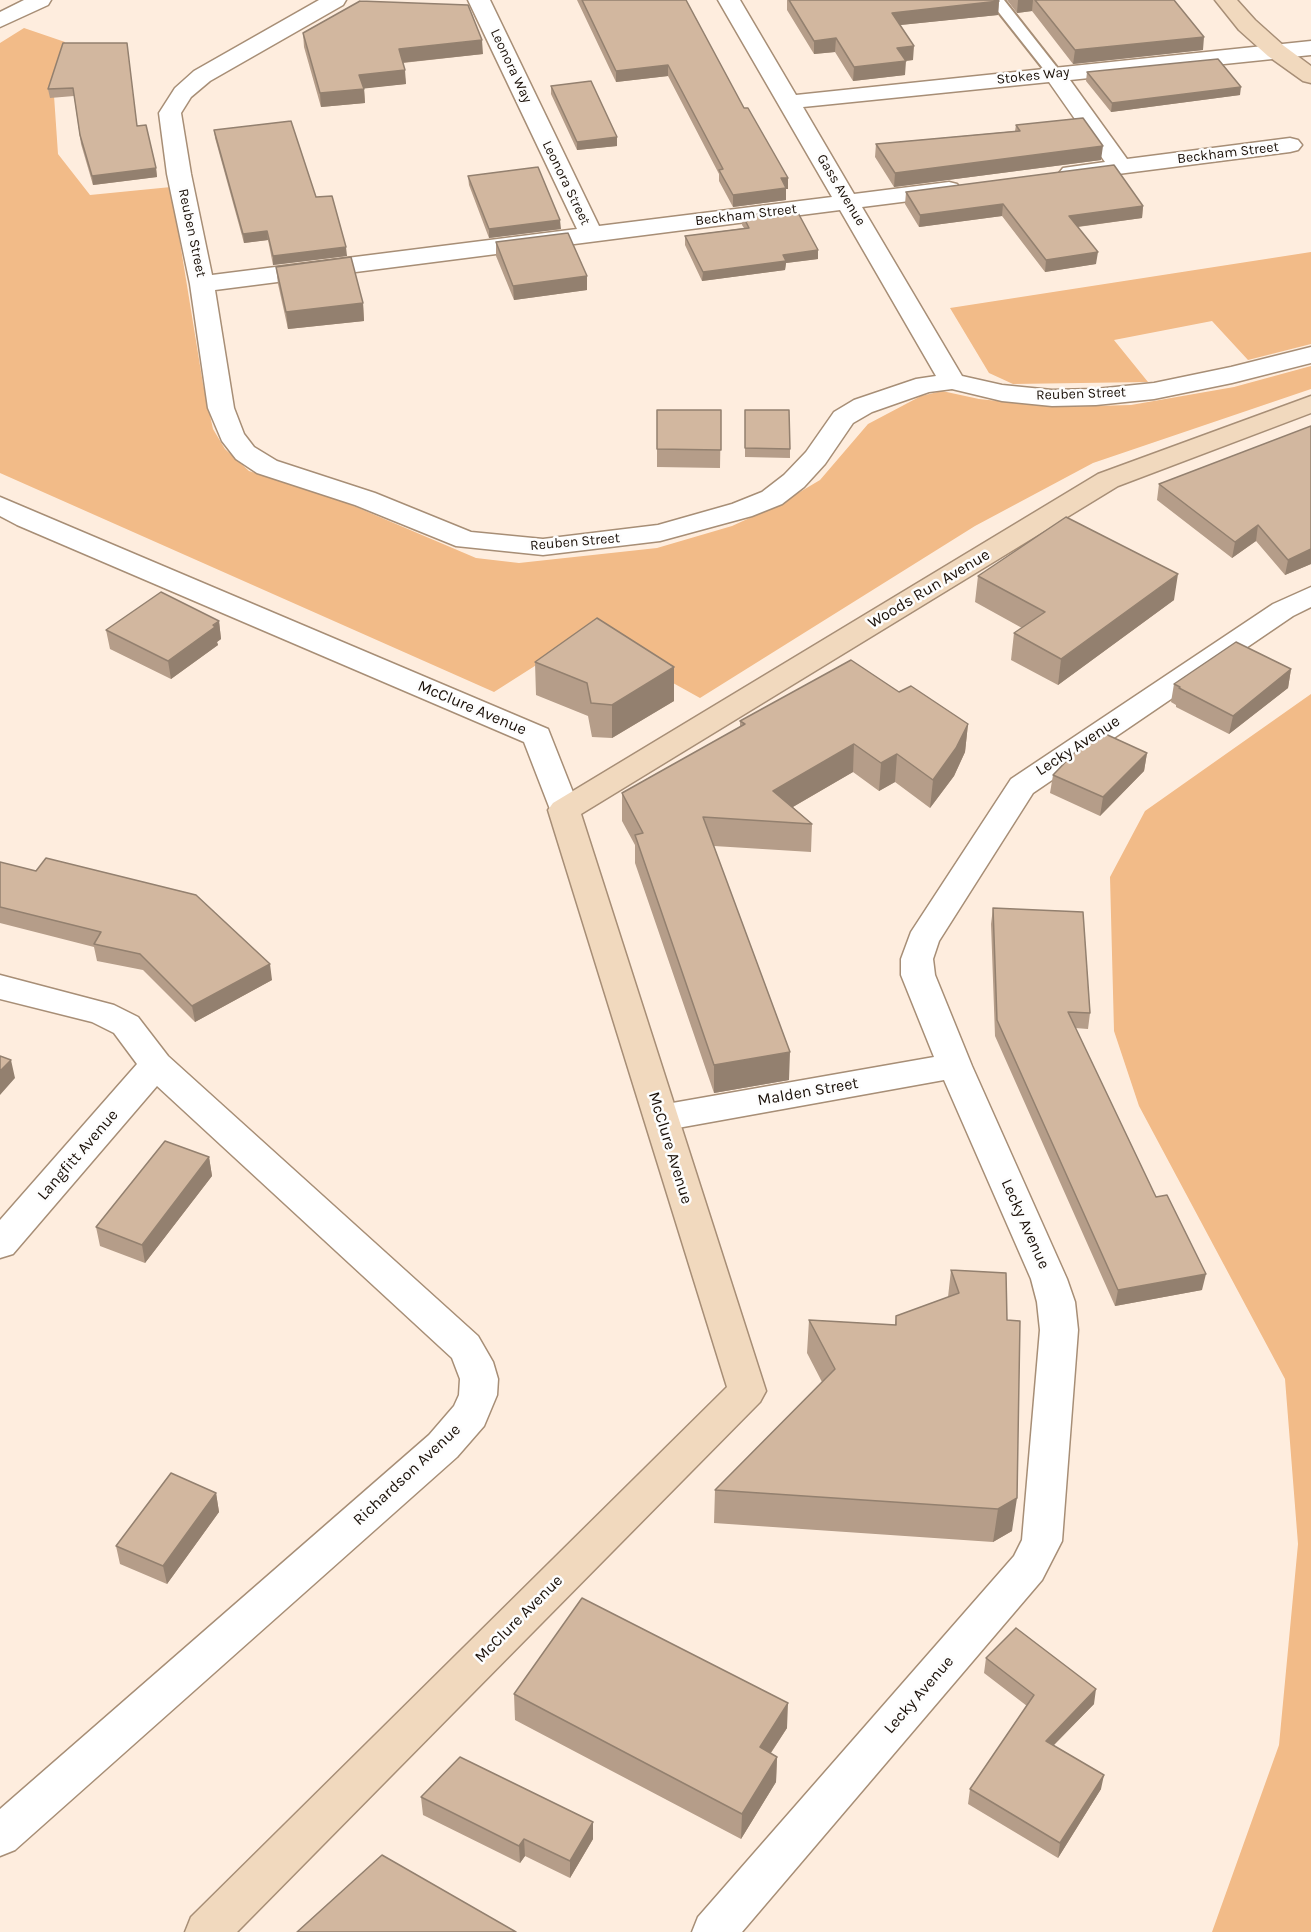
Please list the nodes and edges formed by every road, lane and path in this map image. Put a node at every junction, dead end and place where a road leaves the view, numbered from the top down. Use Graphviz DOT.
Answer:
graph roads {
  1 [pos="40,0"];
  2 [pos="335,0"];
  3 [pos="479,0"];
  4 [pos="729,0"];
  5 [pos="996,0"];
  6 [pos="1226,0"];
  7 [pos="0,21"];
  8 [pos="1311,48"];
  9 [pos="1276,51"];
  10 [pos="1054,73"];
  11 [pos="1311,76"];
  12 [pos="789,102"];
  13 [pos="542,132"];
  14 [pos="1290,145"];
  15 [pos="1120,166"];
  16 [pos="1049,176"];
  17 [pos="966,187"];
  18 [pos="848,202"];
  19 [pos="591,234"];
  20 [pos="202,284"];
  21 [pos="1311,355"];
  22 [pos="952,381"];
  23 [pos="1311,404"];
  24 [pos="0,505"];
  25 [pos="13,523"];
  26 [pos="1311,596"];
  27 [pos="564,810"];
  28 [pos="0,987"];
  29 [pos="156,1065"];
  30 [pos="955,1066"];
  31 [pos="661,1118"];
  32 [pos="0,1244"];
  33 [pos="0,1836"];
  34 [pos="207,1932"];
  35 [pos="714,1932"];
  1 -- 7 [label="street"];
  2 -- 20 [label="street, Reuben Street"];
  3 -- 13 [label="street, Leonora Way"];
  4 -- 12 [label="street, Gass Avenue"];
  5 -- 10 [label="lane"];
  6 -- 9 [label="street"];
  8 -- 9 [label="street, Stokes Way"];
  9 -- 10 [label="street, Stokes Way"];
  9 -- 11 [label="street"];
  10 -- 12 [label="street, Stokes Way"];
  10 -- 15 [label="street"];
  12 -- 18 [label="street, Gass Avenue"];
  13 -- 19 [label="street, Leonora Street"];
  14 -- 15 [label="street, Beckham Street"];
  15 -- 16 [label="street, Beckham Street"];
  17 -- 18 [label="street, Beckham Street"];
  18 -- 19 [label="street, Beckham Street"];
  18 -- 22 [label="street, Gass Avenue"];
  19 -- 20 [label="street, Beckham Street"];
  20 -- 22 [label="street, Reuben Street"];
  21 -- 22 [label="street, Reuben Street"];
  23 -- 27 [label="street, Woods Run Avenue"];
  24 -- 25 [label="street, McClure Avenue"];
  25 -- 27 [label="street, McClure Avenue"];
  26 -- 30 [label="street, Lecky Avenue"];
  27 -- 31 [label="street, McClure Avenue"];
  28 -- 29 [label="street, Richardson Avenue"];
  29 -- 32 [label="street, Langfitt Avenue"];
  29 -- 33 [label="street, Richardson Avenue"];
  30 -- 31 [label="street, Malden Street"];
  30 -- 35 [label="street, Lecky Avenue"];
  31 -- 34 [label="street, McClure Avenue"];
}
